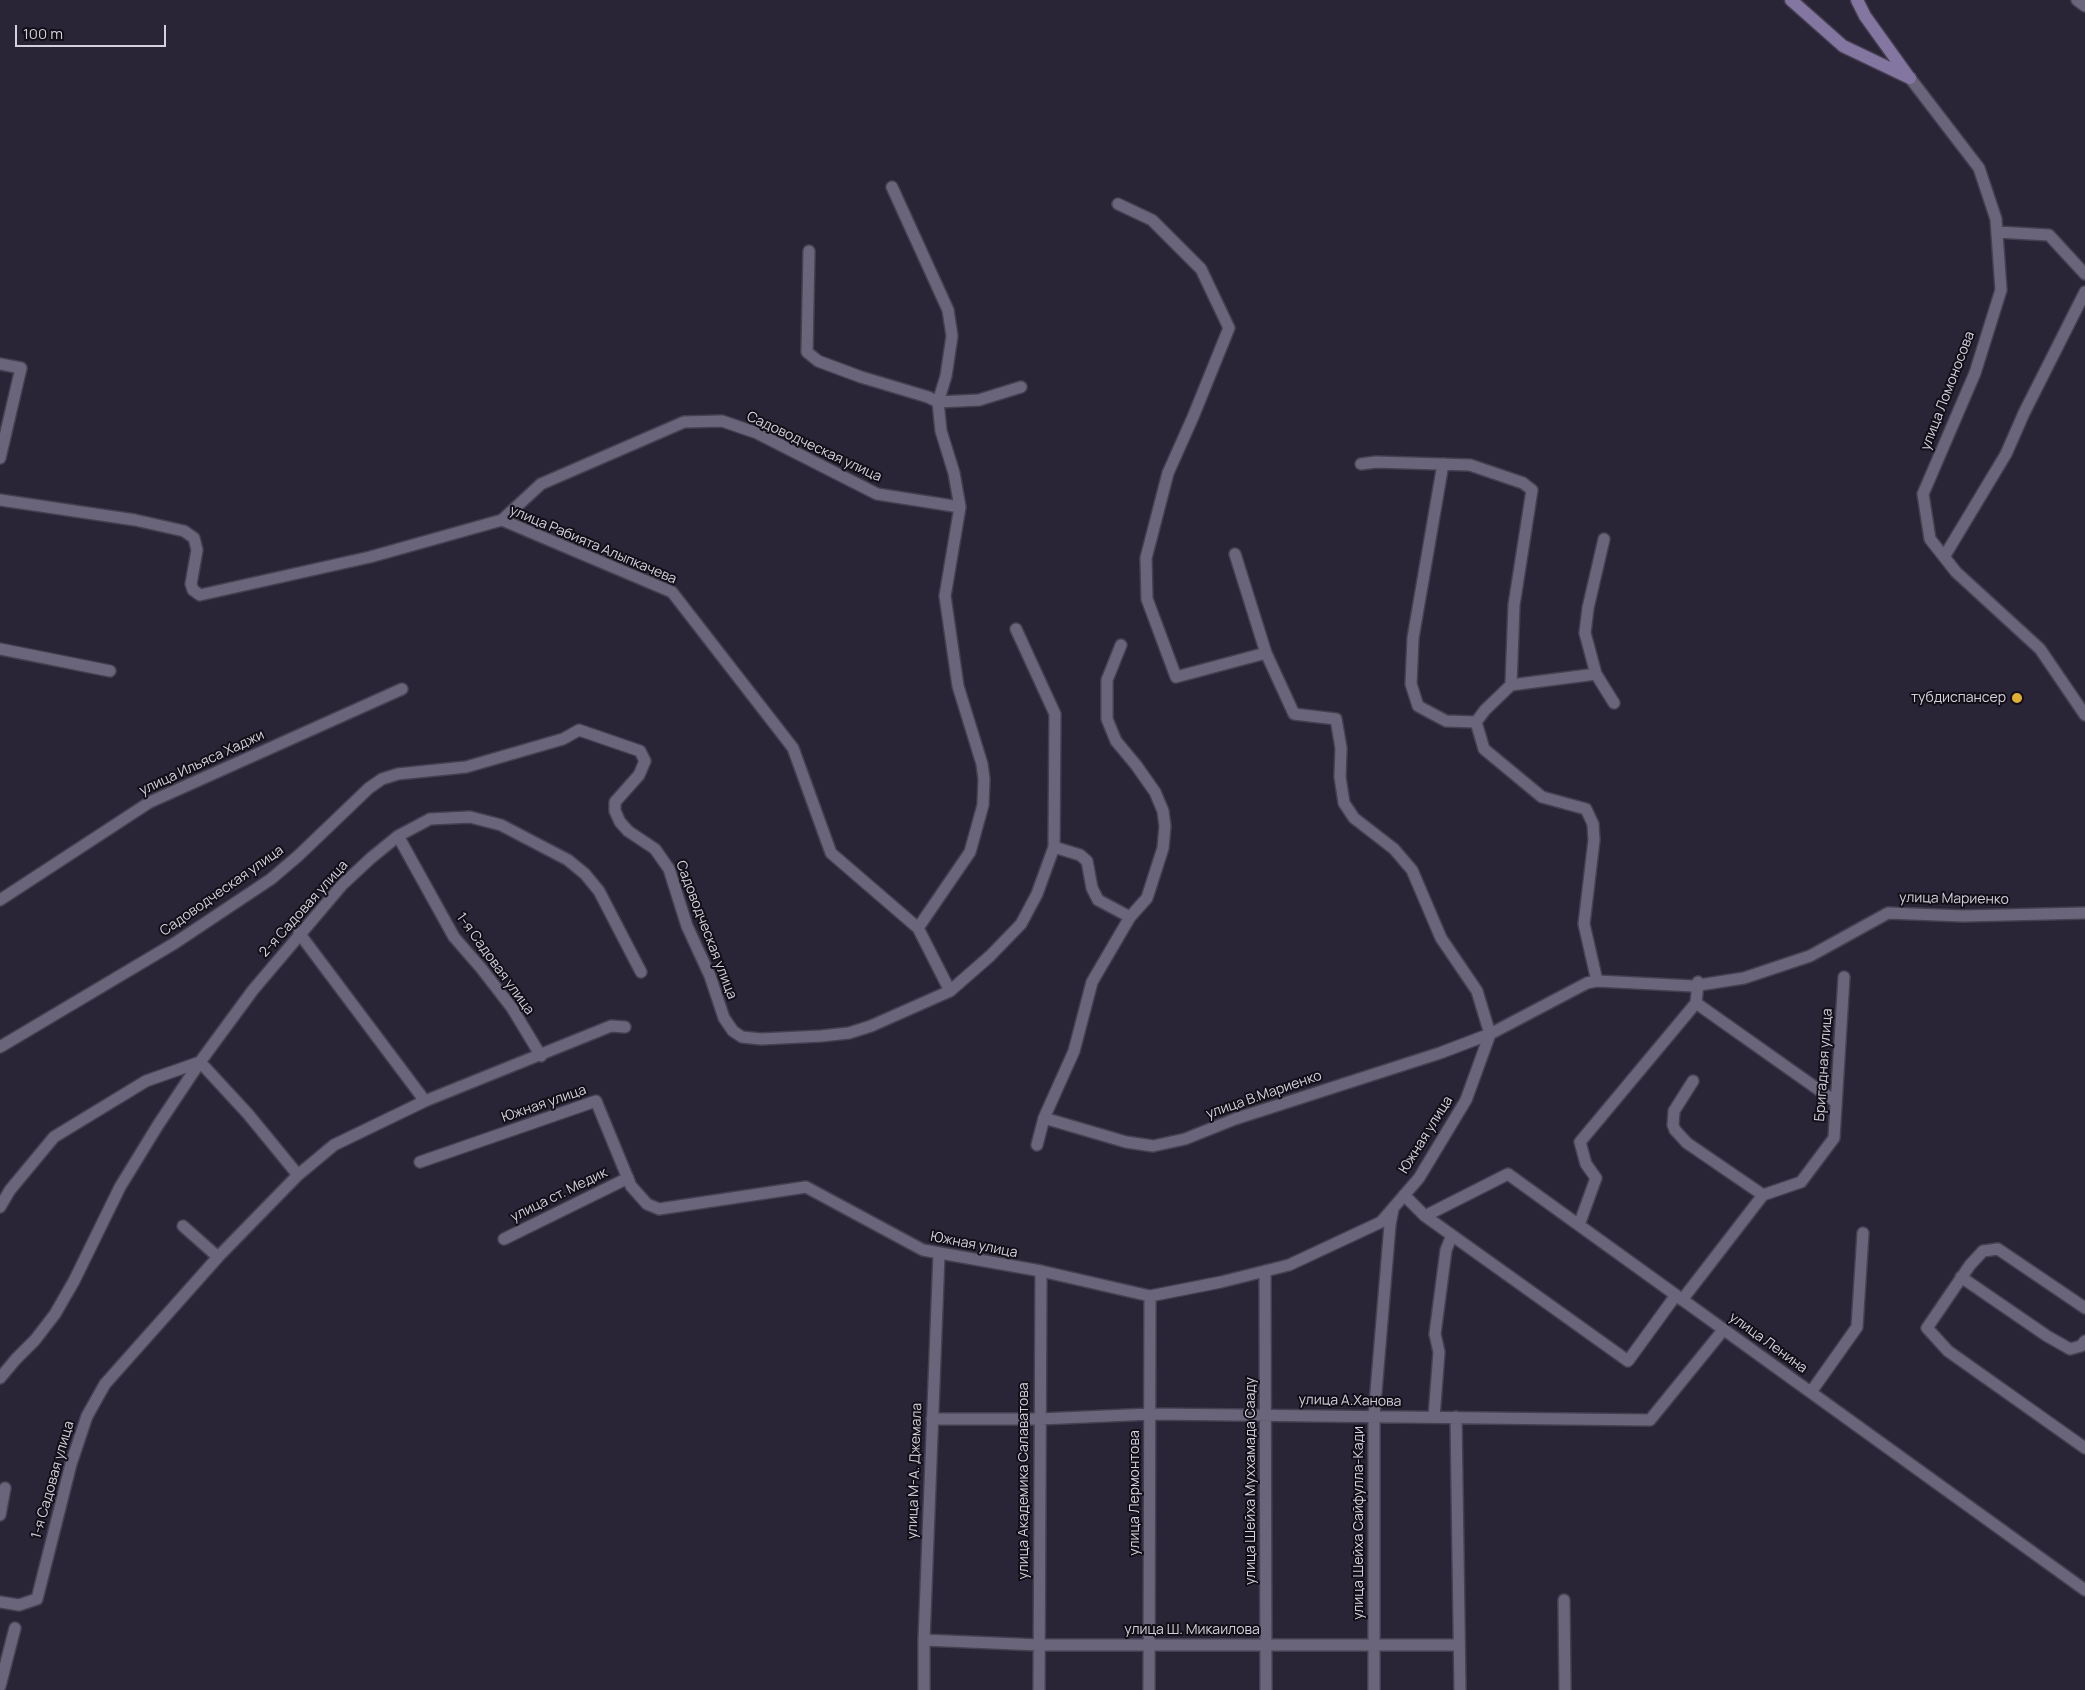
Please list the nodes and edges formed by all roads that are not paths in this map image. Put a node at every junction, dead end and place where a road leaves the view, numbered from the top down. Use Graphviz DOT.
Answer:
graph roads {
  1 [pos="1791,0"];
  2 [pos="1857,0"];
  3 [pos="2077,0"];
  4 [pos="2085,6"];
  5 [pos="1910,78"];
  6 [pos="892,187"];
  7 [pos="1118,204"];
  8 [pos="1997,232"];
  9 [pos="809,251"];
  10 [pos="2085,274"];
  11 [pos="2085,292"];
  12 [pos="0,364"];
  13 [pos="1021,387"];
  14 [pos="938,402"];
  15 [pos="0,458"];
  16 [pos="1361,464"];
  17 [pos="1442,464"];
  18 [pos="0,500"];
  19 [pos="960,506"];
  20 [pos="502,520"];
  21 [pos="1604,538"];
  22 [pos="1235,554"];
  23 [pos="1944,557"];
  24 [pos="1016,629"];
  25 [pos="1121,645"];
  26 [pos="0,649"];
  27 [pos="1266,653"];
  28 [pos="110,671"];
  29 [pos="1596,674"];
  30 [pos="1510,685"];
  31 [pos="402,689"];
  32 [pos="1614,703"];
  33 [pos="2085,715"];
  34 [pos="1476,722"];
  35 [pos="398,836"];
  36 [pos="1054,846"];
  37 [pos="0,900"];
  38 [pos="2085,913"];
  39 [pos="1130,917"];
  40 [pos="918,928"];
  41 [pos="299,933"];
  42 [pos="641,972"];
  43 [pos="1844,977"];
  44 [pos="1597,981"];
  45 [pos="1698,984"];
  46 [pos="950,991"];
  47 [pos="1696,1003"];
  48 [pos="625,1028"];
  49 [pos="1490,1034"];
  50 [pos="0,1047"];
  51 [pos="541,1056"];
  52 [pos="200,1062"];
  53 [pos="1693,1081"];
  54 [pos="425,1101"];
  55 [pos="1836,1102"];
  56 [pos="1044,1118"];
  57 [pos="1038,1146"];
  58 [pos="420,1162"];
  59 [pos="298,1175"];
  60 [pos="628,1178"];
  61 [pos="1404,1195"];
  62 [pos="1763,1195"];
  63 [pos="0,1207"];
  64 [pos="1393,1207"];
  65 [pos="1425,1216"];
  66 [pos="1579,1225"];
  67 [pos="184,1226"];
  68 [pos="1863,1233"];
  69 [pos="1452,1235"];
  70 [pos="504,1239"];
  71 [pos="939,1254"];
  72 [pos="218,1257"];
  73 [pos="1041,1271"];
  74 [pos="1265,1271"];
  75 [pos="1962,1277"];
  76 [pos="1150,1296"];
  77 [pos="1679,1298"];
  78 [pos="2085,1308"];
  79 [pos="1724,1329"];
  80 [pos="2085,1340"];
  81 [pos="0,1378"];
  82 [pos="1810,1392"];
  83 [pos="1151,1414"];
  84 [pos="1266,1415"];
  85 [pos="1374,1416"];
  86 [pos="1434,1417"];
  87 [pos="1456,1417"];
  88 [pos="932,1419"];
  89 [pos="1040,1419"];
  90 [pos="2085,1448"];
  91 [pos="5,1488"];
  92 [pos="0,1515"];
  93 [pos="2085,1590"];
  94 [pos="1564,1600"];
  95 [pos="0,1602"];
  96 [pos="15,1628"];
  97 [pos="924,1640"];
  98 [pos="1039,1645"];
  99 [pos="1150,1645"];
  100 [pos="1267,1645"];
  101 [pos="1374,1645"];
  102 [pos="1459,1645"];
  103 [pos="0,1686"];
  104 [pos="924,1690"];
  105 [pos="1039,1690"];
  106 [pos="1149,1690"];
  107 [pos="1266,1690"];
  108 [pos="1374,1690"];
  109 [pos="1460,1690"];
  110 [pos="1565,1690"];
  1 -- 5 [label="street"];
  2 -- 5 [label="street, улица Ломоносова"];
  3 -- 4 [label="street"];
  5 -- 8 [label="street, улица Ломоносова"];
  6 -- 14 [label="street"];
  7 -- 27 [label="street"];
  8 -- 10 [label="street"];
  8 -- 23 [label="street, улица Ломоносова"];
  9 -- 14 [label="street"];
  11 -- 23 [label="street"];
  12 -- 15 [label="street"];
  13 -- 14 [label="street"];
  14 -- 19 [label="street"];
  16 -- 17 [label="street"];
  17 -- 30 [label="street"];
  17 -- 34 [label="street"];
  18 -- 20 [label="street, улица Рабията Алыпкачева"];
  19 -- 20 [label="street, Садоводческая улица"];
  19 -- 40 [label="street"];
  20 -- 40 [label="street, улица Рабията Алыпкачева"];
  21 -- 29 [label="street"];
  22 -- 27 [label="street"];
  23 -- 33 [label="street, улица Ломоносова"];
  24 -- 36 [label="street, Садоводческая улица"];
  25 -- 39 [label="street"];
  26 -- 28 [label="street"];
  27 -- 49 [label="street"];
  29 -- 30 [label="street"];
  29 -- 32 [label="street"];
  30 -- 34 [label="street"];
  31 -- 37 [label="street, улица Ильяса Хаджи"];
  34 -- 44 [label="street"];
  35 -- 41 [label="street, 2-я Садовая улица"];
  35 -- 42 [label="street, 2-я Садовая улица"];
  35 -- 51 [label="street, 1-я Садовая улица"];
  36 -- 39 [label="street"];
  36 -- 46 [label="street, Садоводческая улица"];
  38 -- 45 [label="street, улица Мариенко"];
  39 -- 56 [label="street"];
  40 -- 46 [label="street"];
  41 -- 52 [label="street, 2-я Садовая улица"];
  41 -- 54 [label="street"];
  43 -- 55 [label="street, Бригадная улица"];
  44 -- 45 [label="street, улица Мариенко"];
  44 -- 49 [label="street, улица Мариенко"];
  45 -- 47 [label="street"];
  46 -- 50 [label="street, Садоводческая улица"];
  47 -- 55 [label="street"];
  47 -- 66 [label="street"];
  48 -- 51 [label="street, 1-я Садовая улица"];
  49 -- 56 [label="street, улица В.Мариенко"];
  49 -- 61 [label="street, Южная улица"];
  51 -- 54 [label="street, 1-я Садовая улица"];
  52 -- 59 [label="street"];
  52 -- 63 [label="street"];
  52 -- 81 [label="street, 2-я Садовая улица"];
  53 -- 62 [label="street"];
  54 -- 59 [label="street, 1-я Садовая улица"];
  55 -- 62 [label="street, Бригадная улица"];
  56 -- 57 [label="street"];
  58 -- 60 [label="street, Южная улица"];
  59 -- 72 [label="street, 1-я Садовая улица"];
  60 -- 70 [label="street, улица ст. Медик"];
  60 -- 71 [label="street, Южная улица"];
  61 -- 64 [label="street, Южная улица"];
  61 -- 65 [label="street"];
  62 -- 77 [label="street"];
  64 -- 74 [label="street, Южная улица"];
  64 -- 85 [label="street, улица Шейха Сайфулла-Кади"];
  65 -- 66 [label="street, улица Ленина"];
  65 -- 69 [label="street"];
  66 -- 77 [label="street, улица Ленина"];
  67 -- 72 [label="street"];
  68 -- 82 [label="street"];
  69 -- 77 [label="street"];
  69 -- 86 [label="street"];
  71 -- 73 [label="street, Южная улица"];
  71 -- 88 [label="street, улица М-А. Джемала"];
  72 -- 95 [label="street, 1-я Садовая улица"];
  73 -- 76 [label="street, Южная улица"];
  73 -- 89 [label="street, улица Академика Салаватова"];
  74 -- 76 [label="street, Южная улица"];
  74 -- 84 [label="street, улица Шейха Муххамада Сааду"];
  75 -- 78 [label="street"];
  75 -- 80 [label="street"];
  75 -- 90 [label="street"];
  76 -- 83 [label="street, улица Лермонтова"];
  77 -- 79 [label="street, улица Ленина"];
  79 -- 82 [label="street, улица Ленина"];
  79 -- 87 [label="street, улица А.Ханова"];
  82 -- 93 [label="street, улица Ленина"];
  83 -- 84 [label="street, улица А.Ханова"];
  83 -- 89 [label="street, улица А.Ханова"];
  83 -- 99 [label="street, улица Лермонтова"];
  84 -- 85 [label="street, улица А.Ханова"];
  84 -- 100 [label="street, улица Шейха Муххамада Сааду"];
  85 -- 86 [label="street, улица А.Ханова"];
  85 -- 101 [label="street, улица Шейха Сайфулла-Кади"];
  86 -- 87 [label="street, улица А.Ханова"];
  87 -- 102 [label="street"];
  88 -- 89 [label="street, улица А.Ханова"];
  88 -- 97 [label="street, улица М-А. Джемала"];
  89 -- 98 [label="street, улица Академика Салаватова"];
  91 -- 92 [label="street"];
  94 -- 110 [label="street"];
  96 -- 103 [label="street"];
  97 -- 98 [label="street, улица Ш. Микаилова"];
  97 -- 104 [label="street, улица М-А. Джемала"];
  98 -- 99 [label="street, улица Ш. Микаилова"];
  98 -- 105 [label="street, улица Академика Салаватова"];
  99 -- 100 [label="street, улица Ш. Микаилова"];
  99 -- 106 [label="street, улица Лермонтова"];
  100 -- 101 [label="street, улица Ш. Микаилова"];
  100 -- 107 [label="street, улица Шейха Муххамада Сааду"];
  101 -- 102 [label="street, улица Ш. Микаилова"];
  101 -- 108 [label="street, улица Шейха Сайфулла-Кади"];
  102 -- 109 [label="street"];
}
